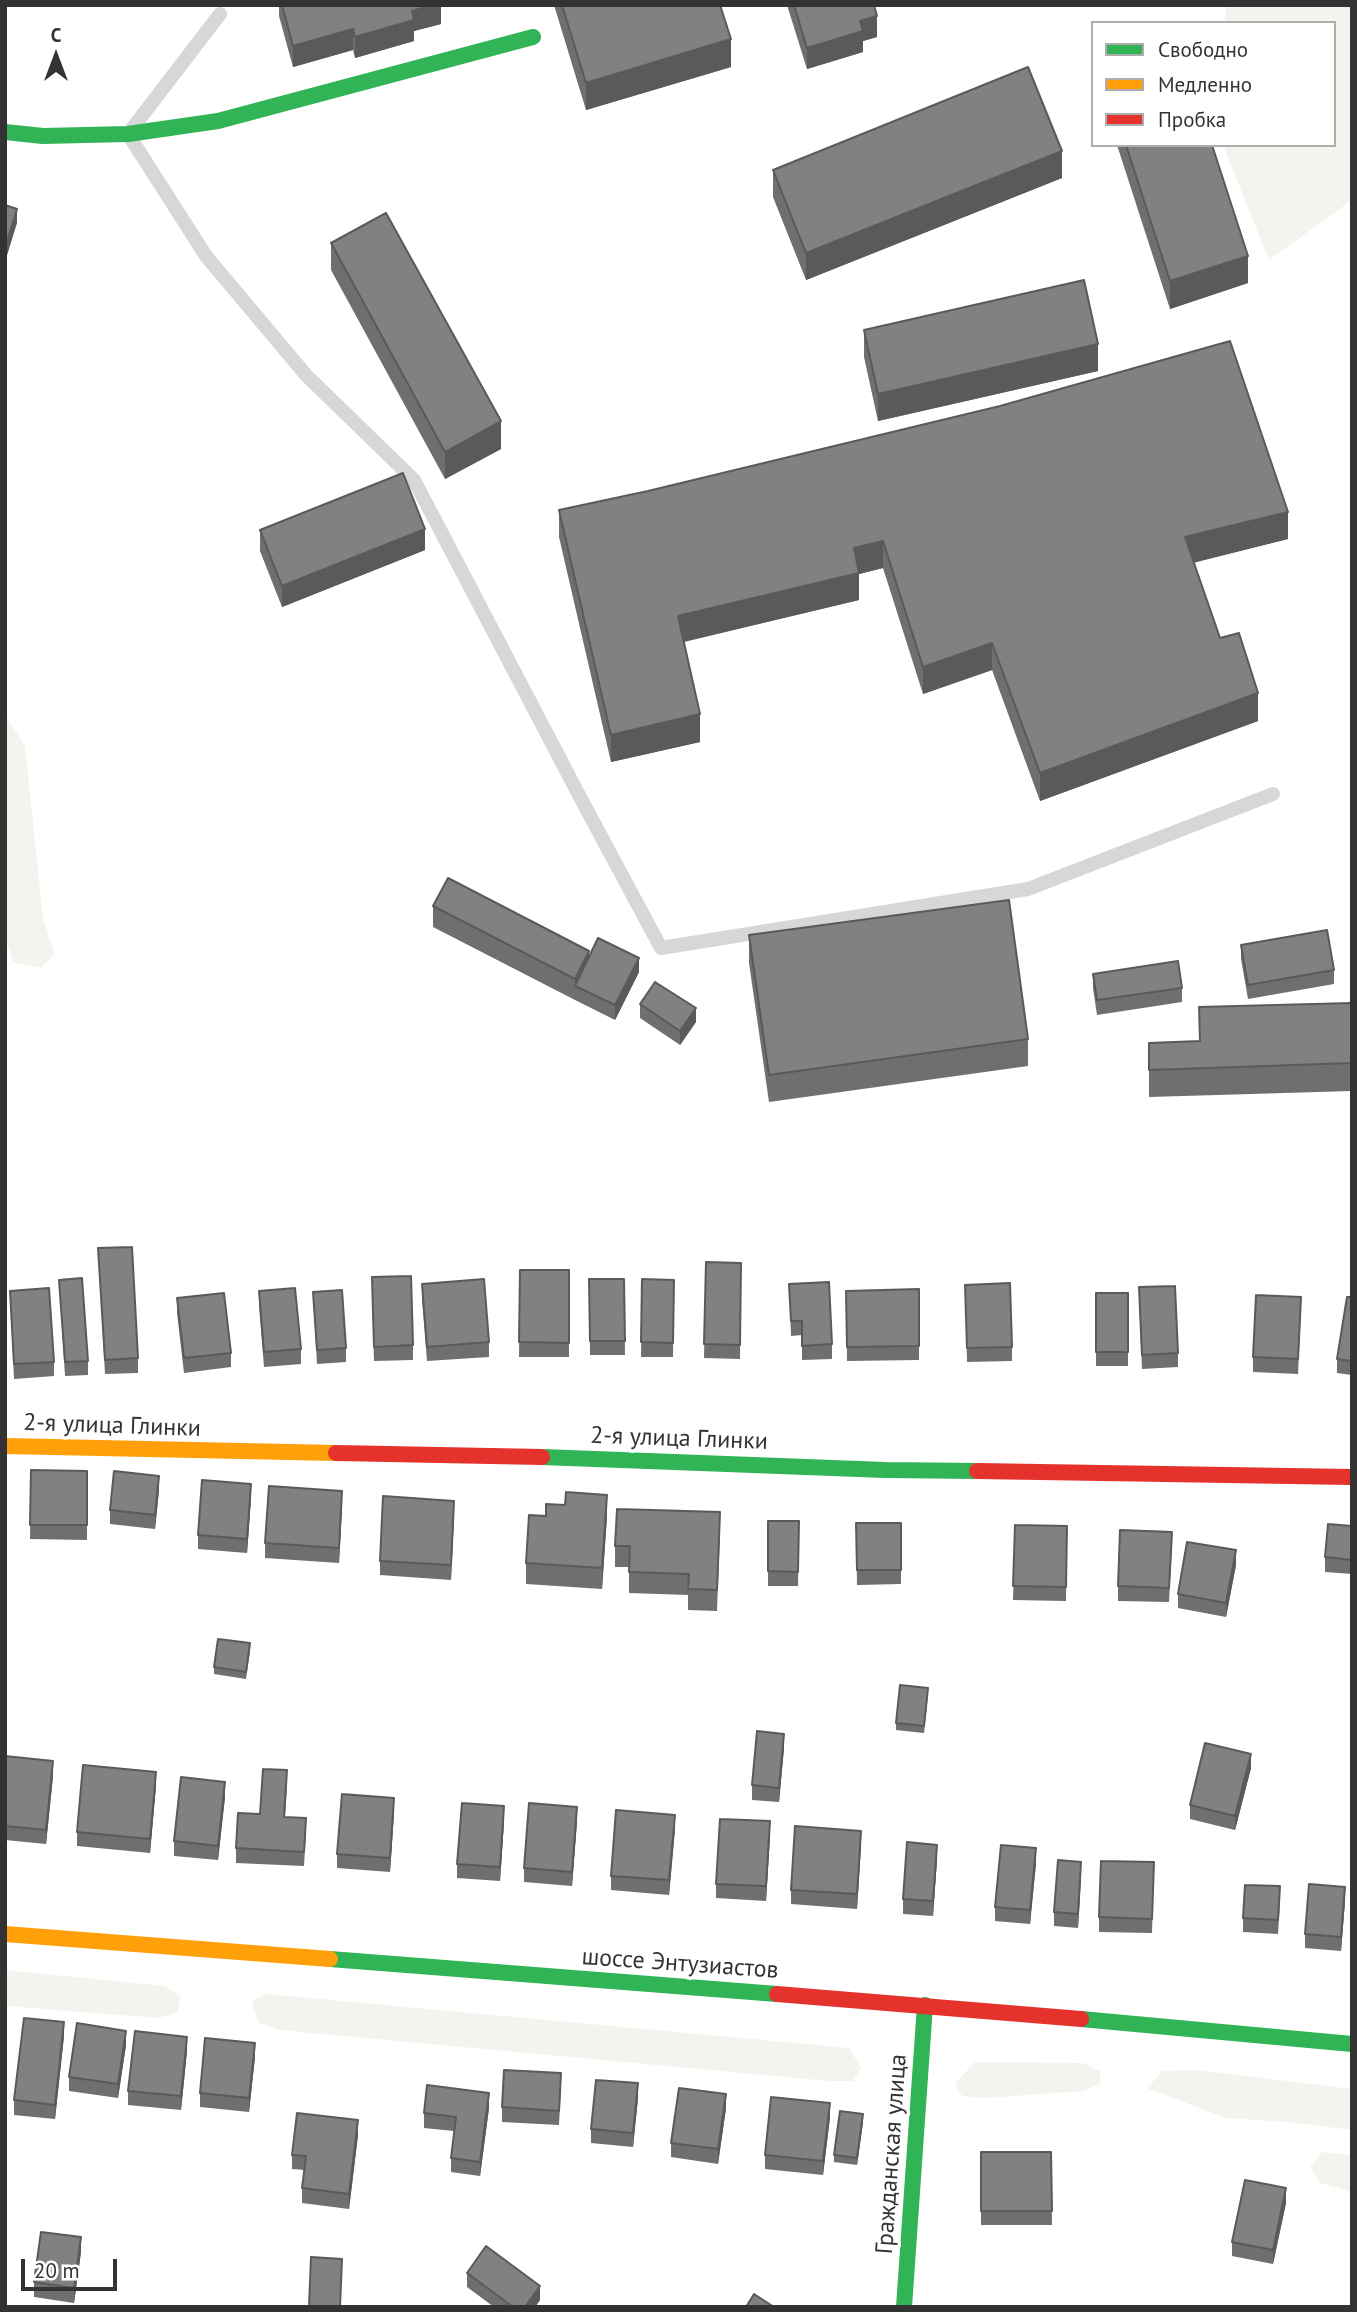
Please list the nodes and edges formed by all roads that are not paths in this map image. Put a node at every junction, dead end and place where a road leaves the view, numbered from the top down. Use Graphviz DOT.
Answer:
graph roads {
  1 [pos="220,14"];
  2 [pos="533,37"];
  3 [pos="5,131"];
  4 [pos="128,134"];
  5 [pos="1273,794"];
  6 [pos="5,1446"];
  7 [pos="1352,1477"];
  8 [pos="5,1934"];
  9 [pos="925,2005"];
  10 [pos="1352,2044"];
  11 [pos="904,2307"];
  1 -- 4 [label="lane"];
  2 -- 4 [label="street"];
  3 -- 4 [label="street"];
  4 -- 5 [label="lane"];
  6 -- 7 [label="street, 2-я улица Глинки"];
  8 -- 9 [label="street, шоссе Энтузиастов"];
  9 -- 10 [label="street, шоссе Энтузиастов"];
  9 -- 11 [label="street, Гражданская улица"];
}
